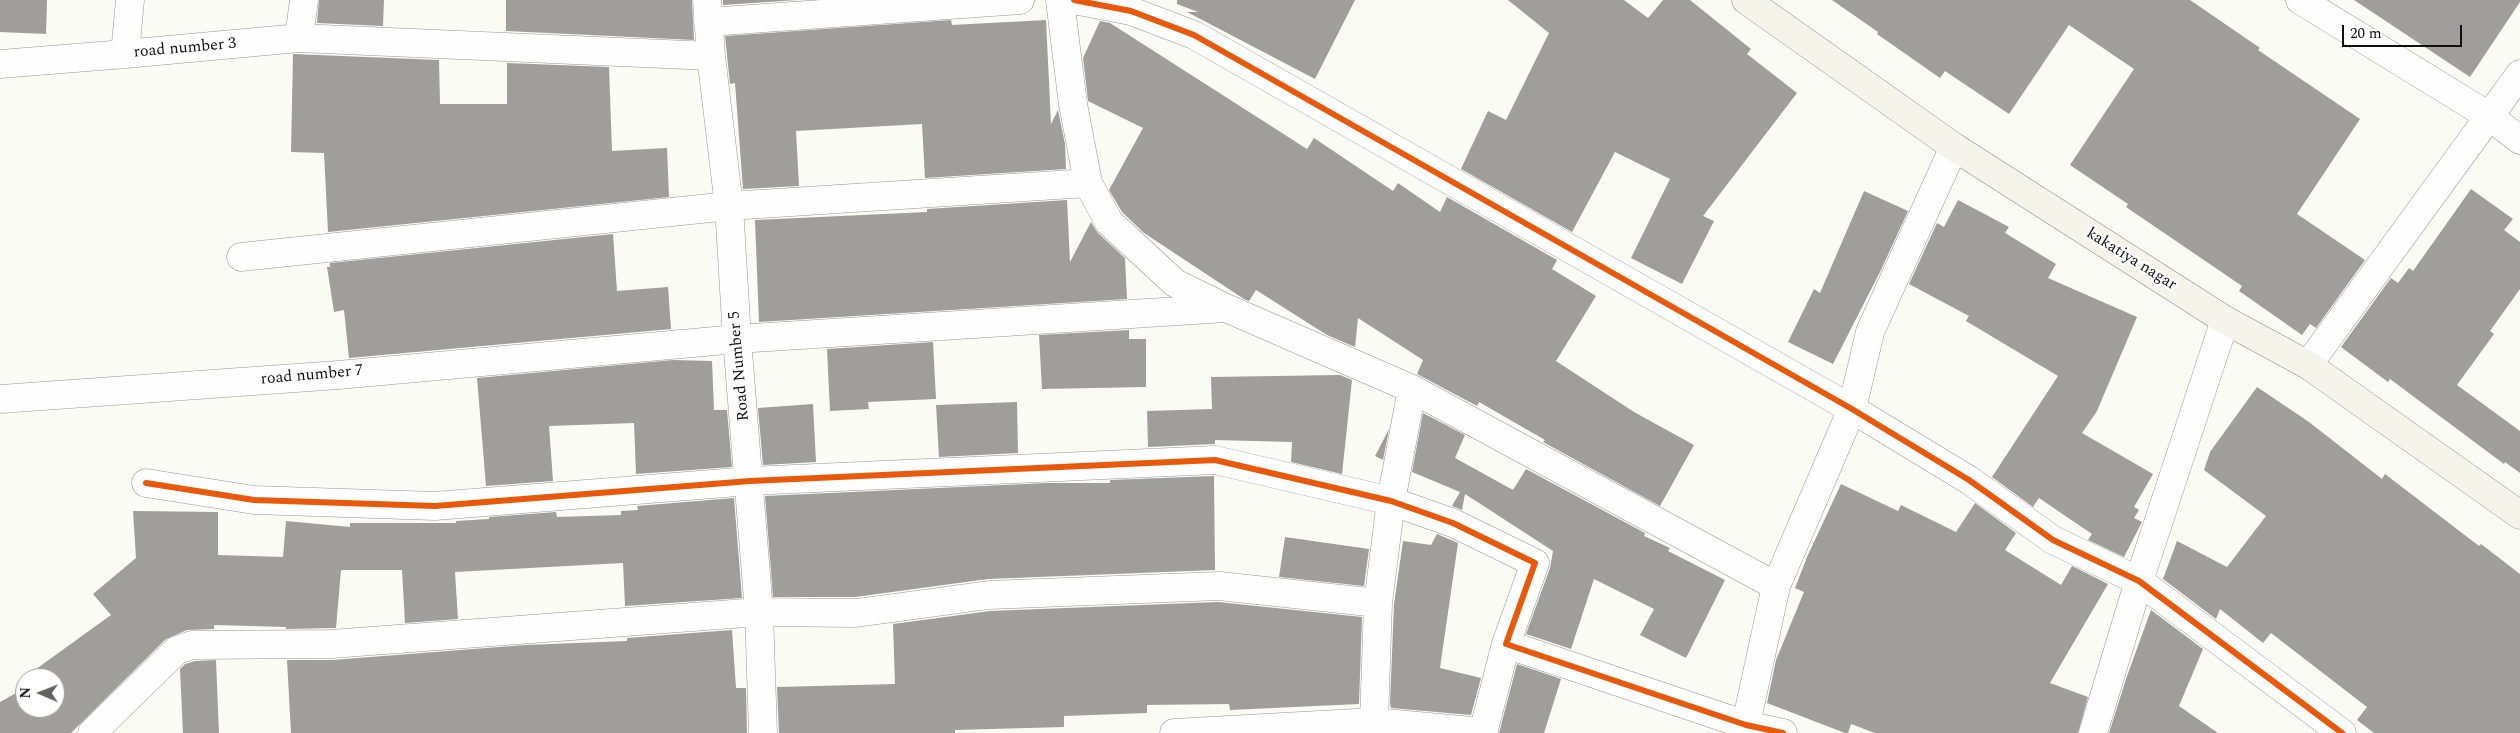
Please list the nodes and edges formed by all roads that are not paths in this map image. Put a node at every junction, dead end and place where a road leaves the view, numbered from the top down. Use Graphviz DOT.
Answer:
graph roads {
  1 [pos="130,0"];
  2 [pos="304,0"];
  3 [pos="1020,0"];
  4 [pos="1060,0"];
  5 [pos="1074,0"];
  6 [pos="1746,0"];
  7 [pos="2300,0"];
  8 [pos="922,3"];
  9 [pos="707,11"];
  10 [pos="299,38"];
  11 [pos="125,54"];
  12 [pos="711,56"];
  13 [pos="0,64"];
  14 [pos="2520,74"];
  15 [pos="2489,116"];
  16 [pos="2520,140"];
  17 [pos="1954,147"];
  18 [pos="1088,183"];
  19 [pos="729,206"];
  20 [pos="241,257"];
  21 [pos="1226,308"];
  22 [pos="2225,320"];
  23 [pos="737,339"];
  24 [pos="2308,365"];
  25 [pos="1412,389"];
  26 [pos="0,399"];
  27 [pos="1852,408"];
  28 [pos="750,481"];
  29 [pos="146,483"];
  30 [pos="1391,501"];
  31 [pos="2520,515"];
  32 [pos="2139,581"];
  33 [pos="1776,586"];
  34 [pos="1378,603"];
  35 [pos="759,612"];
  36 [pos="1506,644"];
  37 [pos="1374,722"];
  38 [pos="1745,729"];
  39 [pos="1483,732"];
  40 [pos="92,733"];
  41 [pos="764,733"];
  42 [pos="1174,733"];
  43 [pos="1783,733"];
  44 [pos="2093,733"];
  45 [pos="2342,733"];
  1 -- 11 [label="street, road number 3"];
  2 -- 10 [label="street"];
  3 -- 8 [label="street"];
  4 -- 18 [label="street"];
  5 -- 27 [label="street"];
  6 -- 17 [label="street, kakatiya nagar"];
  7 -- 15 [label="street"];
  8 -- 9 [label="street"];
  9 -- 12 [label="street, Road Number 5"];
  10 -- 11 [label="street, road number 3"];
  10 -- 12 [label="street, road number 3"];
  11 -- 13 [label="street"];
  12 -- 19 [label="street, Road Number 5"];
  14 -- 15 [label="street"];
  15 -- 16 [label="street"];
  15 -- 24 [label="street"];
  17 -- 22 [label="street, kakatiya nagar"];
  17 -- 27 [label="street"];
  18 -- 19 [label="street"];
  18 -- 21 [label="street"];
  19 -- 20 [label="street"];
  19 -- 23 [label="street, Road Number 5"];
  21 -- 23 [label="street, road number 7"];
  21 -- 25 [label="street"];
  22 -- 24 [label="street, kakatiya nagar"];
  22 -- 32 [label="street"];
  23 -- 26 [label="street, road number 7"];
  23 -- 28 [label="street, Road Number 5"];
  24 -- 31 [label="street, kakatiya nagar"];
  25 -- 30 [label="street"];
  25 -- 33 [label="street"];
  27 -- 32 [label="street"];
  27 -- 33 [label="street"];
  28 -- 29 [label="street"];
  28 -- 30 [label="street"];
  28 -- 35 [label="street, Road Number 5"];
  30 -- 34 [label="street"];
  30 -- 36 [label="street"];
  32 -- 44 [label="street"];
  32 -- 45 [label="street"];
  33 -- 38 [label="street"];
  34 -- 35 [label="street"];
  34 -- 37 [label="street"];
  35 -- 40 [label="street"];
  35 -- 41 [label="street, Road Number 5"];
  36 -- 38 [label="street"];
  36 -- 39 [label="street"];
  37 -- 39 [label="street"];
  37 -- 42 [label="street"];
  38 -- 43 [label="street"];
}
